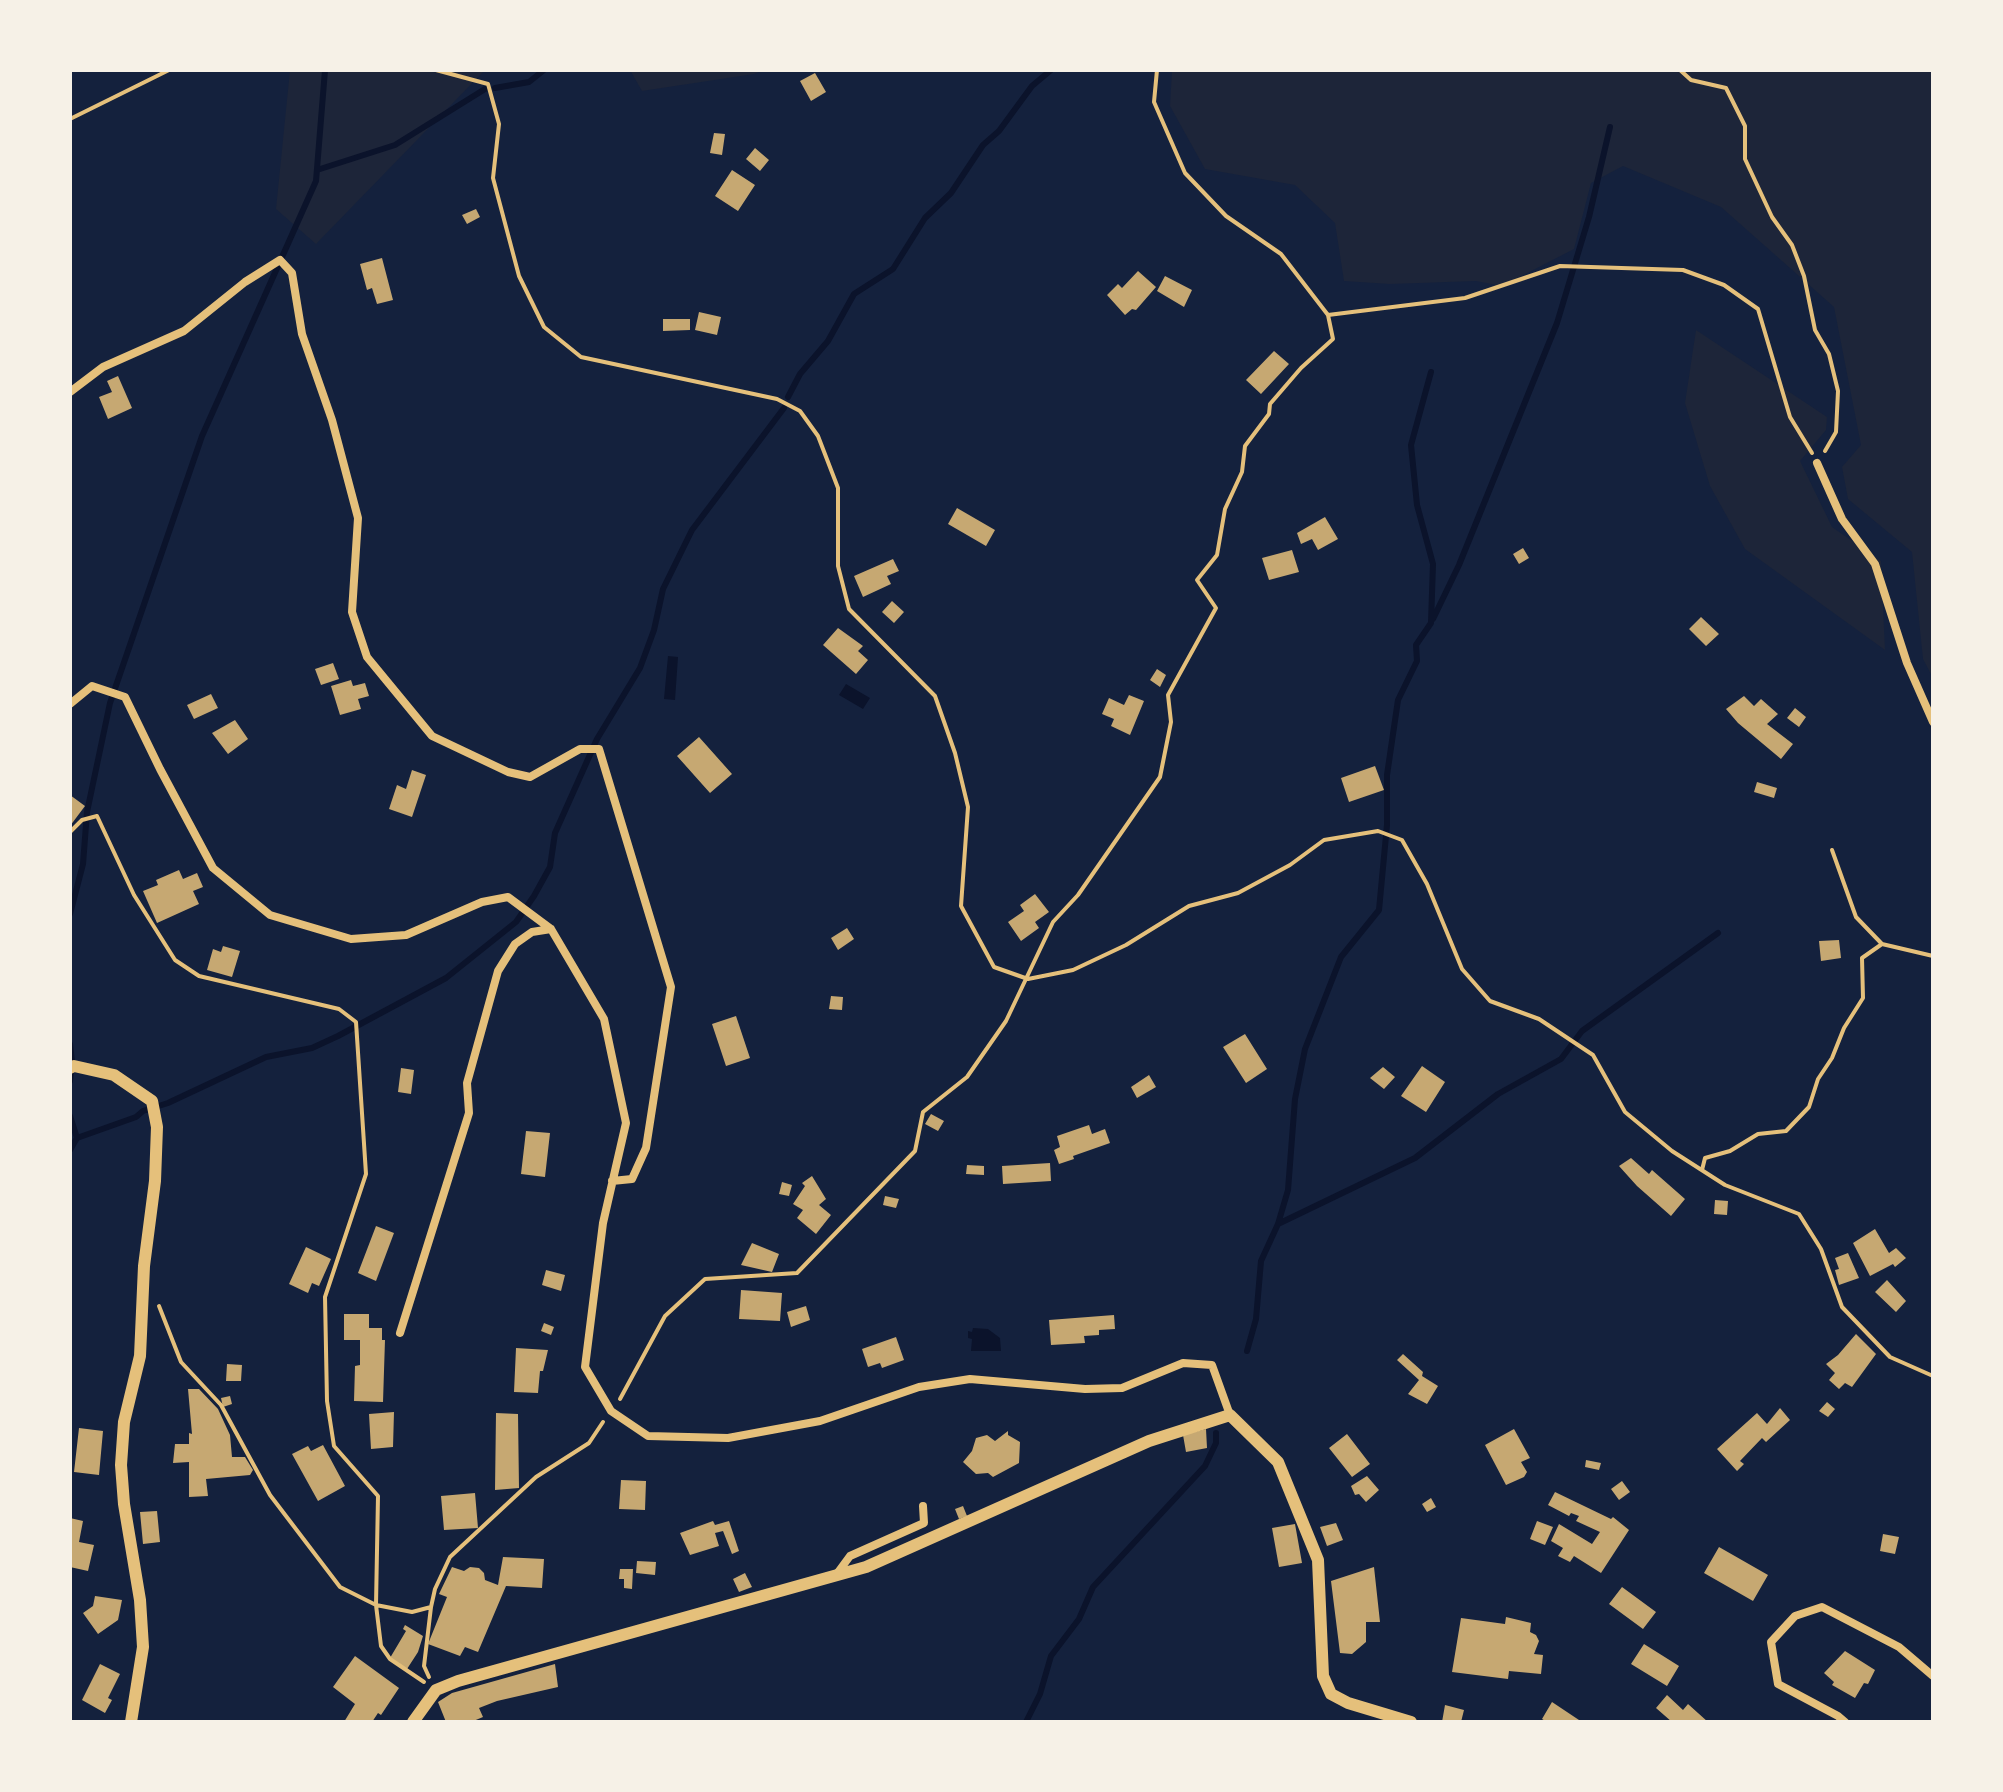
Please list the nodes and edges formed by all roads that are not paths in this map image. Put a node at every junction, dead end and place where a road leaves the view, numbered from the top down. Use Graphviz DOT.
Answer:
graph roads {
  1 [pos="70,392"];
  2 [pos="1817,463"];
  3 [pos="70,704"];
  4 [pos="1933,722"];
  5 [pos="551,929"];
  6 [pos="70,1068"];
  7 [pos="612,1181"];
  8 [pos="400,1333"];
  9 [pos="1230,1415"];
  10 [pos="923,1506"];
  11 [pos="836,1576"];
  12 [pos="1933,1676"];
  13 [pos="131,1722"];
  14 [pos="413,1722"];
  15 [pos="1411,1722"];
  16 [pos="1845,1722"];
  1 -- 7 [label="street"];
  2 -- 4 [label="street"];
  3 -- 5 [label="street"];
  5 -- 7 [label="street"];
  5 -- 8 [label="street"];
  6 -- 13 [label="street"];
  7 -- 9 [label="street"];
  9 -- 11 [label="street"];
  9 -- 15 [label="street"];
  10 -- 11 [label="street"];
  11 -- 14 [label="street"];
  12 -- 16 [label="street"];
}
